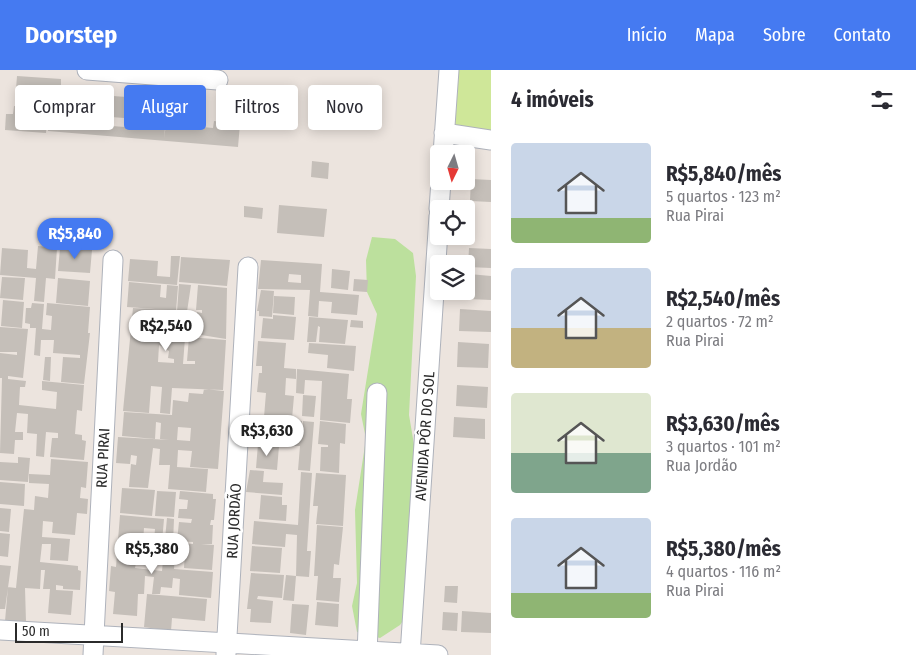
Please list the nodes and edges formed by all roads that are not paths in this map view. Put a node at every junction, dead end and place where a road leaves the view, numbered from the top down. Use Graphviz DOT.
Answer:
graph roads {
  1 [pos="87,70"];
  2 [pos="448,70"];
  3 [pos="218,80"];
  4 [pos="444,133"];
  5 [pos="491,140"];
  6 [pos="443,145"];
  7 [pos="437,245"];
  8 [pos="113,260"];
  9 [pos="248,267"];
  10 [pos="377,393"];
  11 [pos="0,630"];
  12 [pos="94,635"];
  13 [pos="227,649"];
  14 [pos="367,653"];
  15 [pos="410,654"];
  16 [pos="92,655"];
  17 [pos="438,655"];
  1 -- 3 [label="street"];
  2 -- 4 [label="street"];
  4 -- 5 [label="street"];
  4 -- 6 [label="street"];
  7 -- 15 [label="street, AVENIDA PÔR DO SOL"];
  8 -- 12 [label="street, RUA PIRAI"];
  9 -- 13 [label="street, RUA JORDÃO"];
  10 -- 14 [label="street"];
  11 -- 12 [label="street"];
  12 -- 13 [label="street"];
  12 -- 16 [label="street, RUA PIRAI"];
  13 -- 14 [label="street"];
  14 -- 15 [label="street"];
  15 -- 17 [label="street"];
}
